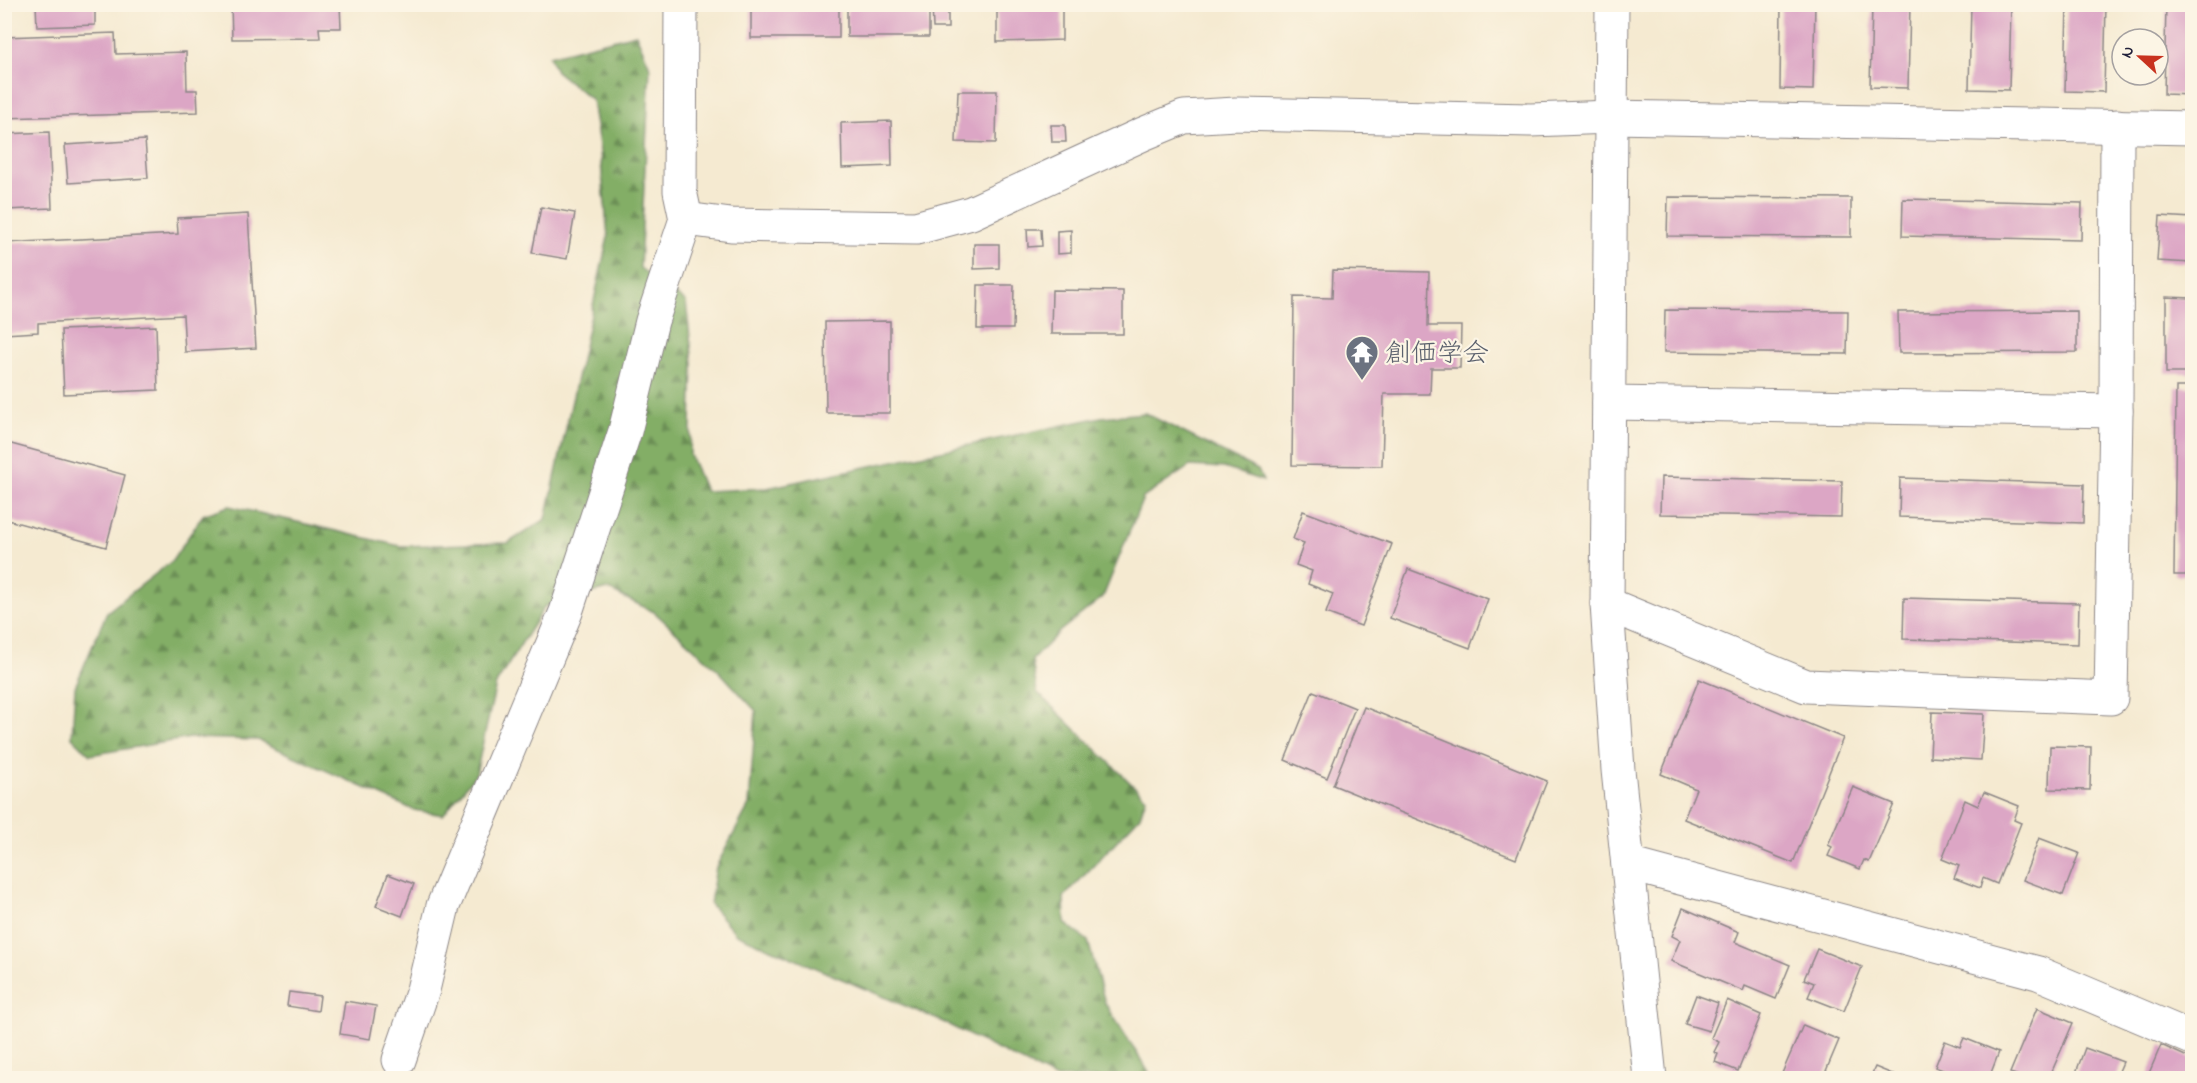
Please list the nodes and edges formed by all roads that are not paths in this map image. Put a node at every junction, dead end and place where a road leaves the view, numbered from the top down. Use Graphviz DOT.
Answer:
graph roads {
  1 [pos="681,4"];
  2 [pos="1612,4"];
  3 [pos="1611,117"];
  4 [pos="2117,126"];
  5 [pos="2193,128"];
  6 [pos="686,219"];
  7 [pos="1609,403"];
  8 [pos="2116,411"];
  9 [pos="1607,604"];
  10 [pos="1628,864"];
  11 [pos="2193,1038"];
  12 [pos="399,1060"];
  13 [pos="1656,1076"];
  1 -- 6 [label="street"];
  2 -- 3 [label="street"];
  3 -- 4 [label="street"];
  3 -- 6 [label="street"];
  3 -- 7 [label="street"];
  4 -- 5 [label="street"];
  4 -- 8 [label="street"];
  6 -- 12 [label="street"];
  7 -- 8 [label="street"];
  7 -- 9 [label="street"];
  8 -- 9 [label="street"];
  9 -- 10 [label="street"];
  10 -- 11 [label="street"];
  10 -- 13 [label="street"];
}
